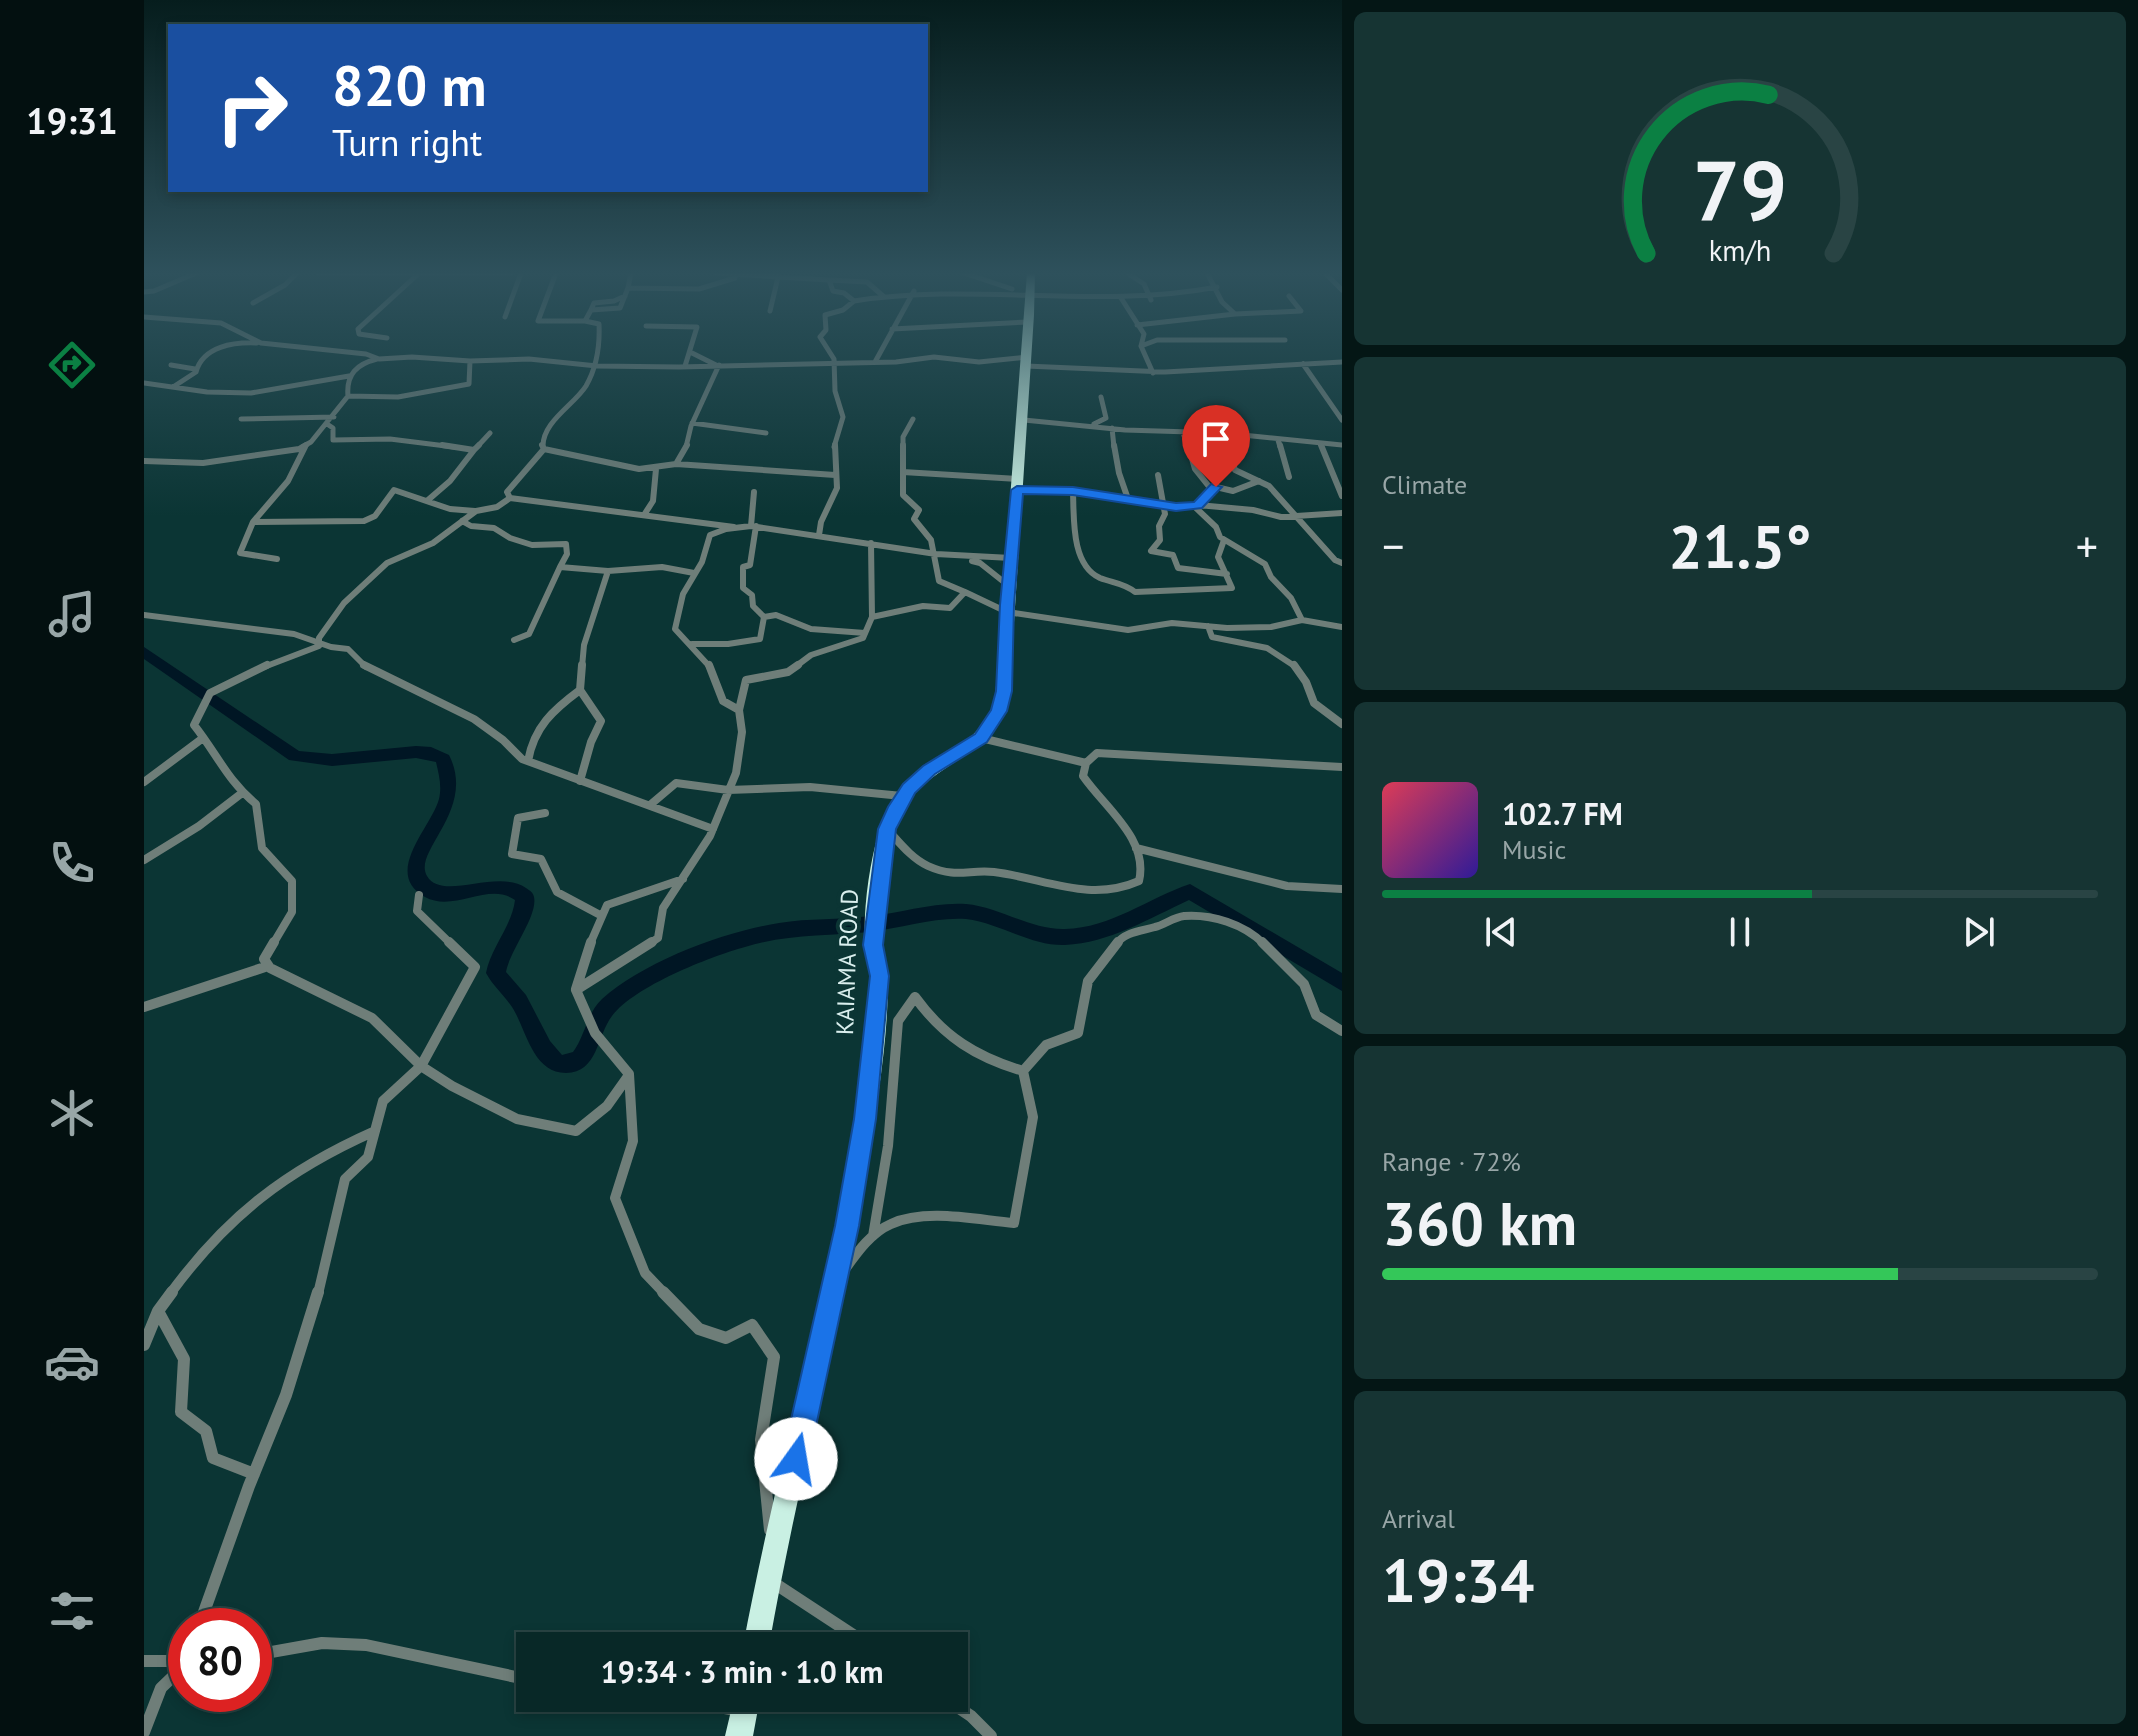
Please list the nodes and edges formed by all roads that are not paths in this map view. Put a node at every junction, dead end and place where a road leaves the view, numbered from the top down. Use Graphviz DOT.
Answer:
graph roads {
  1 [pos="211,354"];
  2 [pos="366,354"];
  3 [pos="599,354"];
  4 [pos="691,354"];
  5 [pos="694,354"];
  6 [pos="828,354"];
  7 [pos="880,354"];
  8 [pos="1026,354"];
  9 [pos="1145,354"];
  10 [pos="379,359"];
  11 [pos="470,361"];
  12 [pos="1026,361"];
  13 [pos="875,362"];
  14 [pos="896,362"];
  15 [pos="1342,362"];
  16 [pos="833,364"];
  17 [pos="1303,364"];
  18 [pos="171,365"];
  19 [pos="718,365"];
  20 [pos="597,366"];
  21 [pos="685,366"];
  22 [pos="195,369"];
  23 [pos="1153,373"];
  24 [pos="349,376"];
  25 [pos="144,383"];
  26 [pos="172,387"];
  27 [pos="348,396"];
  28 [pos="1101,397"];
  29 [pos="334,417"];
  30 [pos="241,419"];
  31 [pos="913,419"];
  32 [pos="1024,420"];
  33 [pos="1342,420"];
  34 [pos="692,423"];
  35 [pos="327,424"];
  36 [pos="1093,425"];
  37 [pos="1112,428"];
  38 [pos="490,433"];
  39 [pos="766,433"];
  40 [pos="1183,433"];
  41 [pos="1223,433"];
  42 [pos="1278,440"];
  43 [pos="1321,444"];
  44 [pos="1342,445"];
  45 [pos="305,446"];
  46 [pos="544,449"];
  47 [pos="474,450"];
  48 [pos="144,464"];
  49 [pos="676,464"];
  50 [pos="656,469"];
  51 [pos="903,472"];
  52 [pos="835,475"];
  53 [pos="1158,475"];
  54 [pos="1289,477"];
  55 [pos="1259,481"];
  56 [pos="1018,484"];
  57 [pos="1211,489"];
  58 [pos="1073,491"];
  59 [pos="754,492"];
  60 [pos="1342,496"];
  61 [pos="510,498"];
  62 [pos="1128,499"];
  63 [pos="428,500"];
  64 [pos="1161,504"];
  65 [pos="1198,505"];
  66 [pos="450,509"];
  67 [pos="476,511"];
  68 [pos="1342,513"];
  69 [pos="644,515"];
  70 [pos="1297,517"];
  71 [pos="254,522"];
  72 [pos="462,522"];
  73 [pos="754,526"];
  74 [pos="735,527"];
  75 [pos="819,535"];
  76 [pos="1224,540"];
  77 [pos="871,543"];
  78 [pos="936,554"];
  79 [pos="1011,558"];
  80 [pos="277,559"];
  81 [pos="1342,563"];
  82 [pos="560,567"];
  83 [pos="608,571"];
  84 [pos="694,573"];
  85 [pos="1227,574"];
  86 [pos="1009,586"];
  87 [pos="965,592"];
  88 [pos="1007,612"];
  89 [pos="144,615"];
  90 [pos="764,617"];
  91 [pos="872,617"];
  92 [pos="1302,620"];
  93 [pos="1208,626"];
  94 [pos="1342,627"];
  95 [pos="865,633"];
  96 [pos="514,640"];
  97 [pos="692,644"];
  98 [pos="319,646"];
  99 [pos="580,690"];
  100 [pos="739,710"];
  101 [pos="1342,724"];
  102 [pos="203,738"];
  103 [pos="981,738"];
  104 [pos="528,761"];
  105 [pos="1086,763"];
  106 [pos="1342,767"];
  107 [pos="580,781"];
  108 [pos="144,782"];
  109 [pos="728,790"];
  110 [pos="242,793"];
  111 [pos="902,796"];
  112 [pos="650,805"];
  113 [pos="545,813"];
  114 [pos="713,829"];
  115 [pos="887,829"];
  116 [pos="1136,848"];
  117 [pos="144,860"];
  118 [pos="684,879"];
  119 [pos="1342,889"];
  120 [pos="419,895"];
  121 [pos="602,916"];
  122 [pos="268,966"];
  123 [pos="576,990"];
  124 [pos="144,1007"];
  125 [pos="1342,1031"];
  126 [pos="421,1066"];
  127 [pos="1023,1071"];
  128 [pos="629,1074"];
  129 [pos="375,1131"];
  130 [pos="873,1236"];
  131 [pos="833,1286"];
  132 [pos="158,1311"];
  133 [pos="144,1345"];
  134 [pos="254,1474"];
  135 [pos="773,1554"];
  136 [pos="767,1578"];
  137 [pos="206,1608"];
  138 [pos="758,1632"];
  139 [pos="849,1632"];
  140 [pos="272,1652"];
  141 [pos="144,1661"];
  142 [pos="168,1662"];
  143 [pos="516,1677"];
  144 [pos="168,1681"];
  145 [pos="965,1712"];
  146 [pos="144,1732"];
  147 [pos="991,1736"];
  1 -- 22 [label="street"];
  2 -- 10 [label="street"];
  3 -- 20 [label="street"];
  4 -- 21 [label="street"];
  5 -- 19 [label="street"];
  6 -- 16 [label="street"];
  7 -- 13 [label="street"];
  7 -- 14 [label="street"];
  8 -- 12 [label="highway, KAIAMA ROAD"];
  9 -- 23 [label="street"];
  10 -- 11 [label="street"];
  10 -- 24 [label="street"];
  11 -- 20 [label="street"];
  11 -- 27 [label="street"];
  12 -- 14 [label="street"];
  12 -- 23 [label="street"];
  12 -- 32 [label="highway, KAIAMA ROAD"];
  13 -- 14 [label="street"];
  13 -- 16 [label="street"];
  15 -- 17 [label="street"];
  16 -- 19 [label="street"];
  16 -- 52 [label="street"];
  17 -- 23 [label="street"];
  17 -- 33 [label="street"];
  18 -- 22 [label="street"];
  19 -- 21 [label="street"];
  19 -- 34 [label="street"];
  20 -- 21 [label="street"];
  20 -- 46 [label="street"];
  22 -- 26 [label="street"];
  24 -- 26 [label="street"];
  24 -- 27 [label="street"];
  25 -- 26 [label="street"];
  27 -- 29 [label="street"];
  28 -- 36 [label="street"];
  29 -- 30 [label="street"];
  29 -- 35 [label="street"];
  31 -- 51 [label="street"];
  32 -- 36 [label="street"];
  32 -- 56 [label="highway, KAIAMA ROAD"];
  34 -- 39 [label="street"];
  34 -- 49 [label="street"];
  35 -- 45 [label="street"];
  35 -- 47 [label="street"];
  36 -- 37 [label="street"];
  37 -- 40 [label="street"];
  37 -- 62 [label="street"];
  38 -- 47 [label="street"];
  40 -- 41 [label="street"];
  40 -- 57 [label="street"];
  41 -- 42 [label="street"];
  41 -- 55 [label="street"];
  42 -- 43 [label="street"];
  42 -- 54 [label="street"];
  43 -- 44 [label="street"];
  43 -- 60 [label="street"];
  45 -- 48 [label="street"];
  45 -- 71 [label="street"];
  46 -- 50 [label="street"];
  46 -- 61 [label="street"];
  47 -- 63 [label="street"];
  49 -- 50 [label="street"];
  49 -- 52 [label="street"];
  50 -- 69 [label="street"];
  51 -- 56 [label="street"];
  51 -- 78 [label="street"];
  52 -- 75 [label="street"];
  53 -- 64 [label="street"];
  55 -- 57 [label="street"];
  55 -- 70 [label="street"];
  56 -- 58 [label="street"];
  56 -- 79 [label="highway, KAIAMA ROAD"];
  57 -- 65 [label="street"];
  58 -- 62 [label="street"];
  58 -- 85 [label="street"];
  59 -- 73 [label="street"];
  61 -- 67 [label="street"];
  61 -- 69 [label="street"];
  62 -- 64 [label="street"];
  63 -- 66 [label="street"];
  63 -- 71 [label="street"];
  64 -- 65 [label="street"];
  64 -- 85 [label="street"];
  65 -- 70 [label="street"];
  65 -- 76 [label="street"];
  66 -- 67 [label="street"];
  66 -- 72 [label="street"];
  67 -- 72 [label="street"];
  68 -- 70 [label="street"];
  69 -- 74 [label="street"];
  70 -- 81 [label="street"];
  71 -- 80 [label="street"];
  72 -- 82 [label="street"];
  72 -- 98 [label="street"];
  73 -- 74 [label="street"];
  73 -- 75 [label="street"];
  73 -- 90 [label="street"];
  74 -- 84 [label="street"];
  75 -- 77 [label="street"];
  76 -- 85 [label="street"];
  76 -- 92 [label="street"];
  77 -- 78 [label="street"];
  77 -- 91 [label="street"];
  78 -- 79 [label="street"];
  78 -- 86 [label="street"];
  78 -- 87 [label="street"];
  79 -- 86 [label="highway, KAIAMA ROAD"];
  82 -- 83 [label="street"];
  82 -- 96 [label="street"];
  83 -- 84 [label="street"];
  83 -- 99 [label="street"];
  84 -- 97 [label="street"];
  86 -- 88 [label="highway, KAIAMA ROAD"];
  87 -- 88 [label="street"];
  87 -- 91 [label="street"];
  88 -- 93 [label="street"];
  88 -- 103 [label="highway, KAIAMA ROAD"];
  89 -- 98 [label="street"];
  90 -- 95 [label="street"];
  90 -- 97 [label="street"];
  91 -- 95 [label="street"];
  92 -- 93 [label="street"];
  92 -- 94 [label="street"];
  93 -- 101 [label="street"];
  95 -- 100 [label="street"];
  97 -- 100 [label="street"];
  98 -- 102 [label="street"];
  98 -- 104 [label="street"];
  99 -- 104 [label="street"];
  99 -- 107 [label="street"];
  100 -- 109 [label="street"];
  102 -- 108 [label="street"];
  102 -- 110 [label="street"];
  103 -- 105 [label="street"];
  103 -- 111 [label="highway, KAIAMA ROAD"];
  104 -- 107 [label="street"];
  105 -- 106 [label="street"];
  105 -- 116 [label="street"];
  107 -- 112 [label="street"];
  109 -- 111 [label="street"];
  109 -- 112 [label="street"];
  109 -- 114 [label="street"];
  110 -- 117 [label="street"];
  110 -- 122 [label="street"];
  111 -- 115 [label="highway, KAIAMA ROAD"];
  112 -- 114 [label="street"];
  113 -- 121 [label="street"];
  114 -- 118 [label="street"];
  115 -- 116 [label="street"];
  115 -- 131 [label="highway, KAIAMA ROAD"];
  116 -- 119 [label="street"];
  118 -- 121 [label="street"];
  118 -- 123 [label="street"];
  120 -- 126 [label="street"];
  121 -- 123 [label="street"];
  122 -- 124 [label="street"];
  122 -- 126 [label="street"];
  123 -- 128 [label="street"];
  125 -- 127 [label="street"];
  126 -- 128 [label="street"];
  126 -- 129 [label="street"];
  127 -- 130 [label="street"];
  127 -- 130 [label="street"];
  128 -- 135 [label="street"];
  129 -- 132 [label="street"];
  129 -- 134 [label="street"];
  130 -- 131 [label="street"];
  131 -- 135 [label="highway, KAIAMA ROAD"];
  132 -- 133 [label="street"];
  132 -- 134 [label="street"];
  134 -- 137 [label="street"];
  135 -- 136 [label="highway, KAIAMA ROAD"];
  136 -- 138 [label="highway, KAIAMA ROAD"];
  136 -- 139 [label="street"];
  140 -- 143 [label="street"];
  141 -- 142 [label="street"];
  144 -- 146 [label="street"];
  145 -- 147 [label="street"];
}
